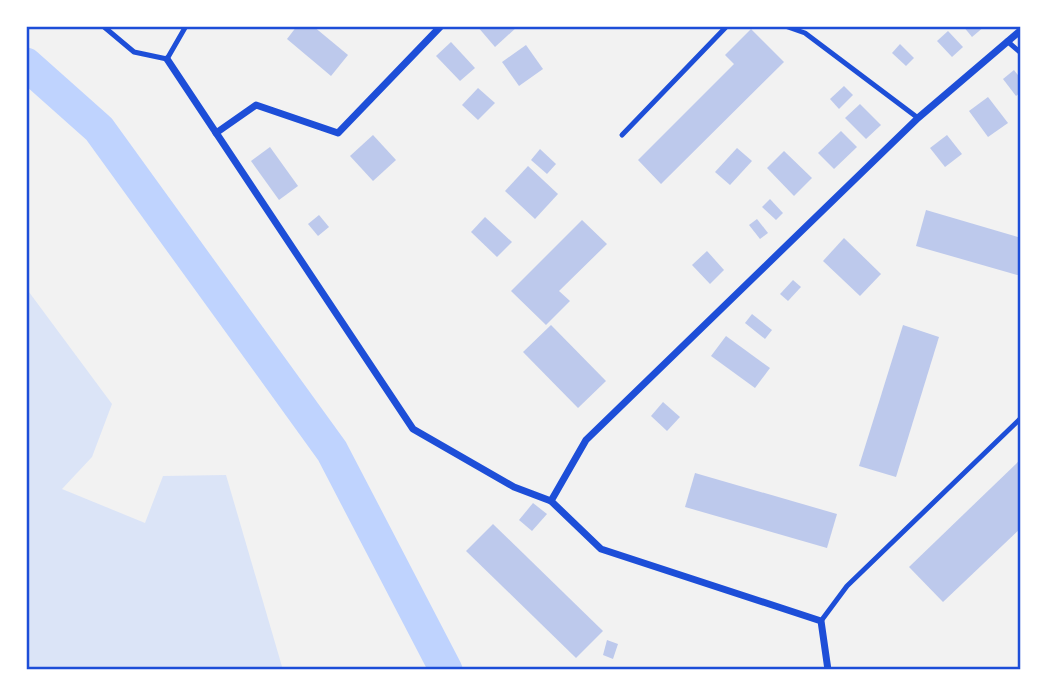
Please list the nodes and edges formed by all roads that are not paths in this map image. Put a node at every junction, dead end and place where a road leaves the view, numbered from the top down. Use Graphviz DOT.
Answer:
graph roads {
  1 [pos="103,26"];
  2 [pos="186,26"];
  3 [pos="441,26"];
  4 [pos="727,26"];
  5 [pos="785,26"];
  6 [pos="1021,30"];
  7 [pos="1007,41"];
  8 [pos="1021,53"];
  9 [pos="167,59"];
  10 [pos="918,118"];
  11 [pos="216,133"];
  12 [pos="622,135"];
  13 [pos="1021,418"];
  14 [pos="551,501"];
  15 [pos="821,621"];
  16 [pos="828,670"];
  1 -- 9 [label="lane"];
  2 -- 9 [label="lane"];
  3 -- 11 [label="street"];
  4 -- 12 [label="lane"];
  5 -- 10 [label="lane"];
  6 -- 7 [label="street"];
  7 -- 8 [label="lane"];
  7 -- 10 [label="street"];
  9 -- 11 [label="street"];
  10 -- 14 [label="street"];
  11 -- 14 [label="street"];
  13 -- 15 [label="lane"];
  14 -- 15 [label="street"];
  15 -- 16 [label="street"];
}
